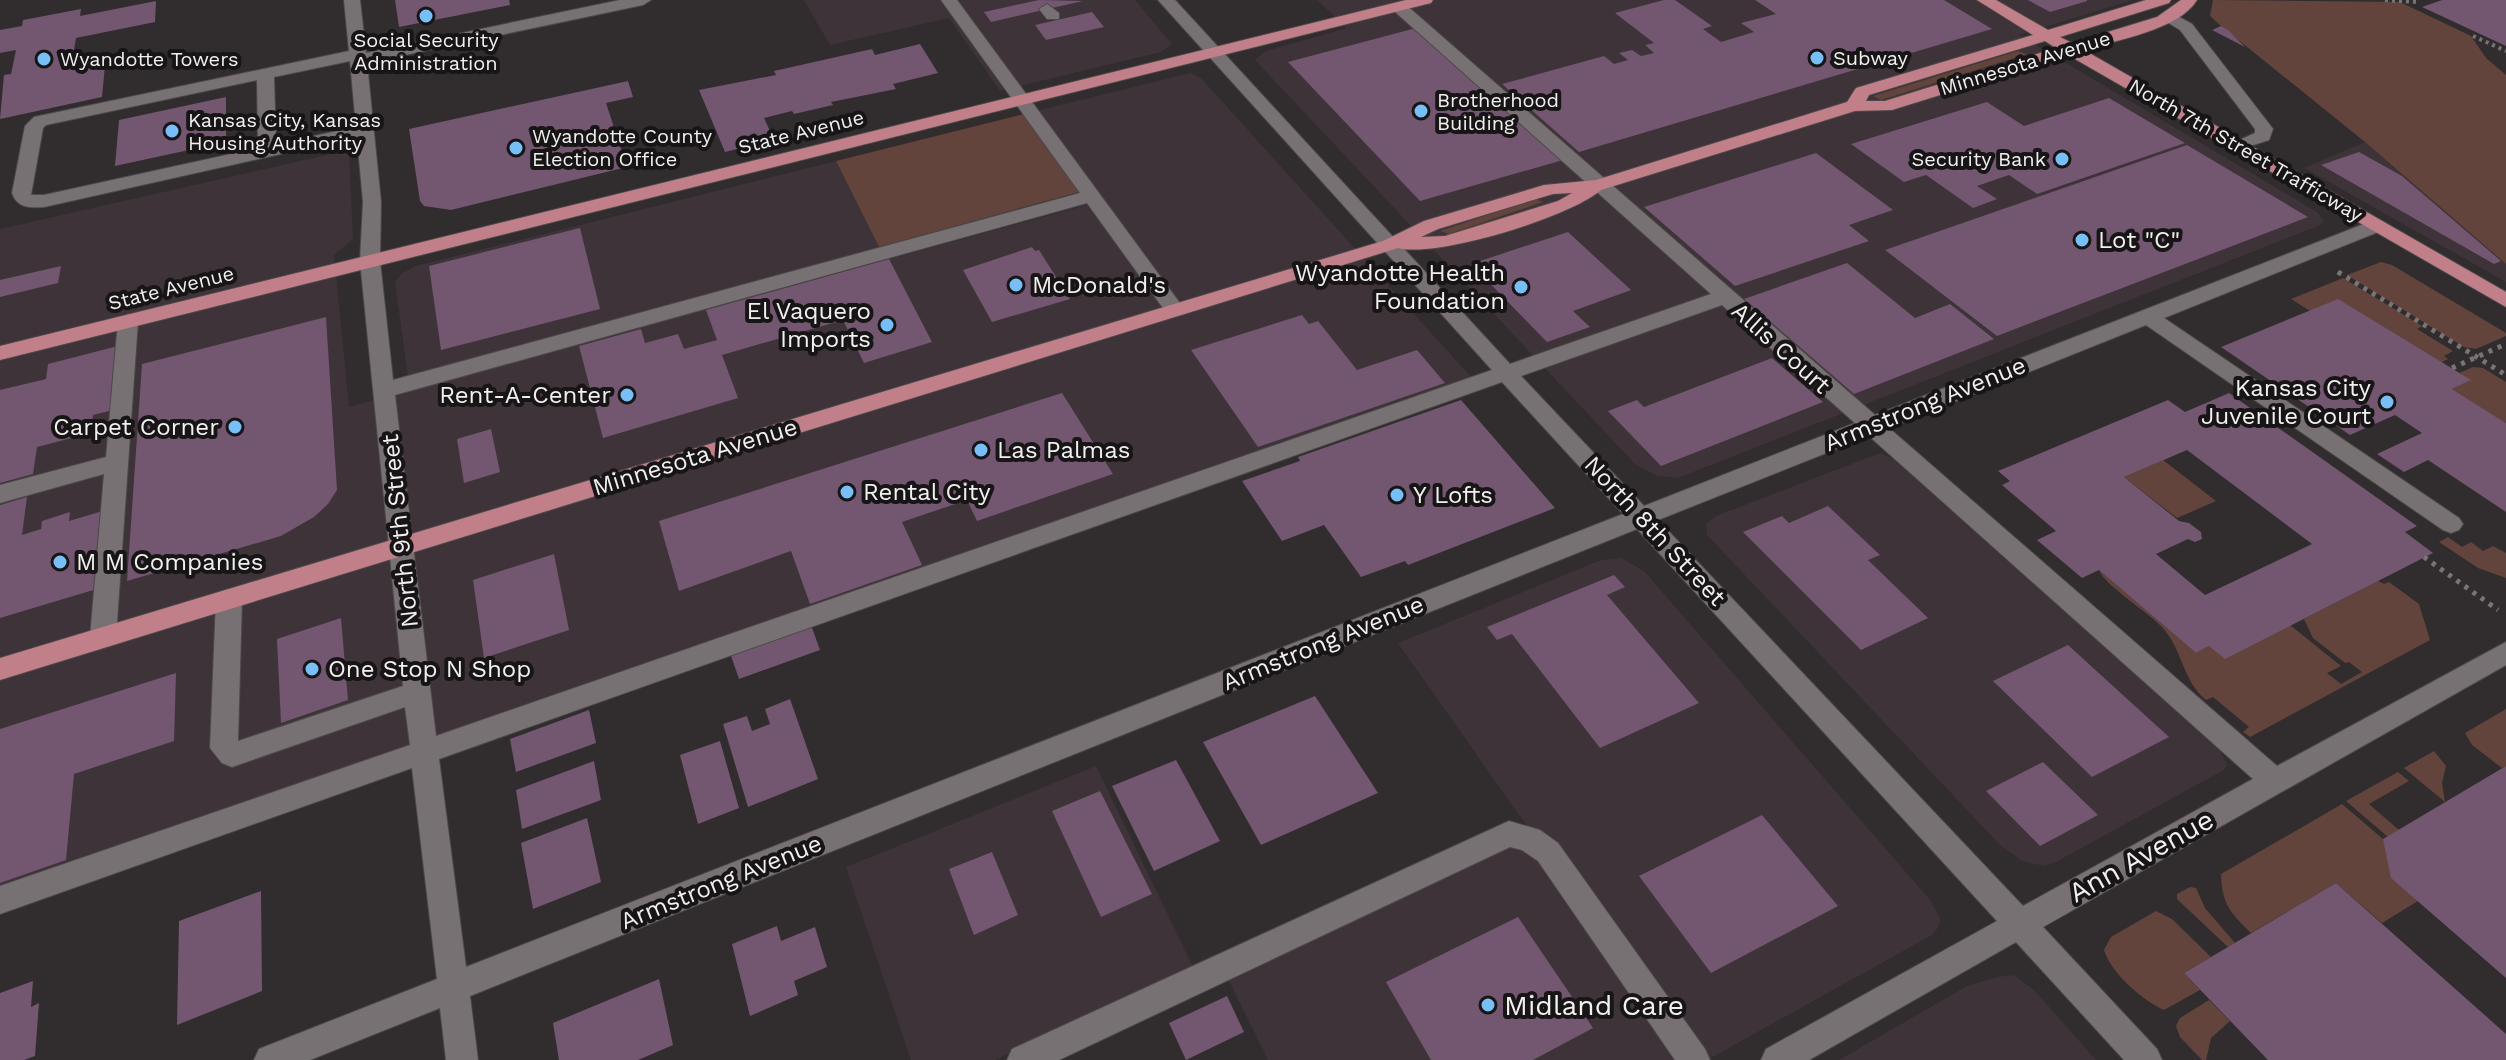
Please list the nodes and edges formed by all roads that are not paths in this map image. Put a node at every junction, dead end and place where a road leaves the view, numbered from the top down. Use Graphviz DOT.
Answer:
graph roads {
  1 [pos="352,0"];
  2 [pos="643,0"];
  3 [pos="949,0"];
  4 [pos="1166,0"];
  5 [pos="1425,0"];
  6 [pos="1985,0"];
  7 [pos="2189,0"];
  8 [pos="599,4"];
  9 [pos="1399,7"];
  10 [pos="2167,8"];
  11 [pos="2045,34"];
  12 [pos="2070,49"];
  13 [pos="1215,52"];
  14 [pos="358,57"];
  15 [pos="265,74"];
  16 [pos="1022,100"];
  17 [pos="1854,106"];
  18 [pos="365,130"];
  19 [pos="2238,145"];
  20 [pos="267,152"];
  21 [pos="1598,185"];
  22 [pos="1092,196"];
  23 [pos="2376,226"];
  24 [pos="1390,245"];
  25 [pos="370,261"];
  26 [pos="1724,297"];
  27 [pos="2506,301"];
  28 [pos="1175,310"];
  29 [pos="2147,316"];
  30 [pos="128,321"];
  31 [pos="0,353"];
  32 [pos="1507,374"];
  33 [pos="385,390"];
  34 [pos="1869,426"];
  35 [pos="117,462"];
  36 [pos="0,494"];
  37 [pos="1641,516"];
  38 [pos="2451,524"];
  39 [pos="400,547"];
  40 [pos="229,599"];
  41 [pos="103,637"];
  42 [pos="2506,652"];
  43 [pos="0,669"];
  44 [pos="418,692"];
  45 [pos="426,752"];
  46 [pos="2274,781"];
  47 [pos="0,900"];
  48 [pos="2019,924"];
  49 [pos="452,988"];
  50 [pos="270,1060"];
  51 [pos="462,1060"];
  52 [pos="1023,1060"];
  53 [pos="1694,1060"];
  54 [pos="1777,1060"];
  55 [pos="2146,1060"];
  1 -- 14 [label="street, North 9th Street"];
  2 -- 8 [label="street"];
  3 -- 16 [label="street"];
  4 -- 13 [label="street, North 8th Street"];
  5 -- 9 [label="main road, State Avenue"];
  6 -- 11 [label="main road, North 7th Street Trafficway"];
  7 -- 10 [label="main road, Minnesota Avenue"];
  8 -- 14 [label="street"];
  9 -- 13 [label="main road, State Avenue"];
  9 -- 21 [label="street, Allis Court"];
  10 -- 11 [label="main road, Minnesota Avenue"];
  10 -- 12 [label="main road, Minnesota Avenue"];
  10 -- 19 [label="street"];
  11 -- 12 [label="main road, North 7th Street Trafficway"];
  11 -- 17 [label="main road, Minnesota Avenue"];
  12 -- 17 [label="main road, Minnesota Avenue"];
  12 -- 19 [label="main road, North 7th Street Trafficway"];
  13 -- 16 [label="main road, State Avenue"];
  13 -- 24 [label="street, North 8th Street"];
  14 -- 15 [label="street"];
  14 -- 18 [label="street, North 9th Street"];
  15 -- 20 [label="street"];
  15 -- 20 [label="street"];
  16 -- 22 [label="street"];
  16 -- 25 [label="main road, State Avenue"];
  17 -- 21 [label="main road, Minnesota Avenue"];
  18 -- 20 [label="street"];
  18 -- 25 [label="street, North 9th Street"];
  19 -- 23 [label="main road, North 7th Street Trafficway"];
  21 -- 24 [label="main road, Minnesota Avenue"];
  21 -- 26 [label="street, Allis Court"];
  22 -- 28 [label="street"];
  22 -- 33 [label="street"];
  23 -- 27 [label="main road, North 7th Street Trafficway"];
  23 -- 29 [label="street, Armstrong Avenue"];
  24 -- 28 [label="main road, Minnesota Avenue"];
  24 -- 32 [label="street, North 8th Street"];
  25 -- 30 [label="main road, State Avenue"];
  25 -- 33 [label="street, North 9th Street"];
  26 -- 32 [label="street"];
  26 -- 34 [label="street, Allis Court"];
  28 -- 39 [label="main road, Minnesota Avenue"];
  29 -- 34 [label="street, Armstrong Avenue"];
  29 -- 38 [label="street"];
  30 -- 31 [label="main road, State Avenue"];
  30 -- 35 [label="street"];
  32 -- 37 [label="street, North 8th Street"];
  32 -- 45 [label="street"];
  33 -- 39 [label="street, North 9th Street"];
  34 -- 37 [label="street, Armstrong Avenue"];
  34 -- 46 [label="street, Allis Court"];
  35 -- 36 [label="street"];
  35 -- 41 [label="street"];
  37 -- 48 [label="street, North 8th Street"];
  37 -- 49 [label="street, Armstrong Avenue"];
  39 -- 40 [label="main road, Minnesota Avenue"];
  39 -- 44 [label="street, North 9th Street"];
  40 -- 41 [label="main road, Minnesota Avenue"];
  40 -- 44 [label="street"];
  41 -- 43 [label="main road, Minnesota Avenue"];
  42 -- 46 [label="street, Ann Avenue"];
  44 -- 45 [label="street, North 9th Street"];
  45 -- 47 [label="street"];
  45 -- 49 [label="street, North 9th Street"];
  46 -- 48 [label="street, Ann Avenue"];
  48 -- 54 [label="street, Ann Avenue"];
  48 -- 55 [label="street, North 8th Street"];
  49 -- 50 [label="street, Armstrong Avenue"];
  49 -- 51 [label="street, North 9th Street"];
  52 -- 53 [label="street"];
}
